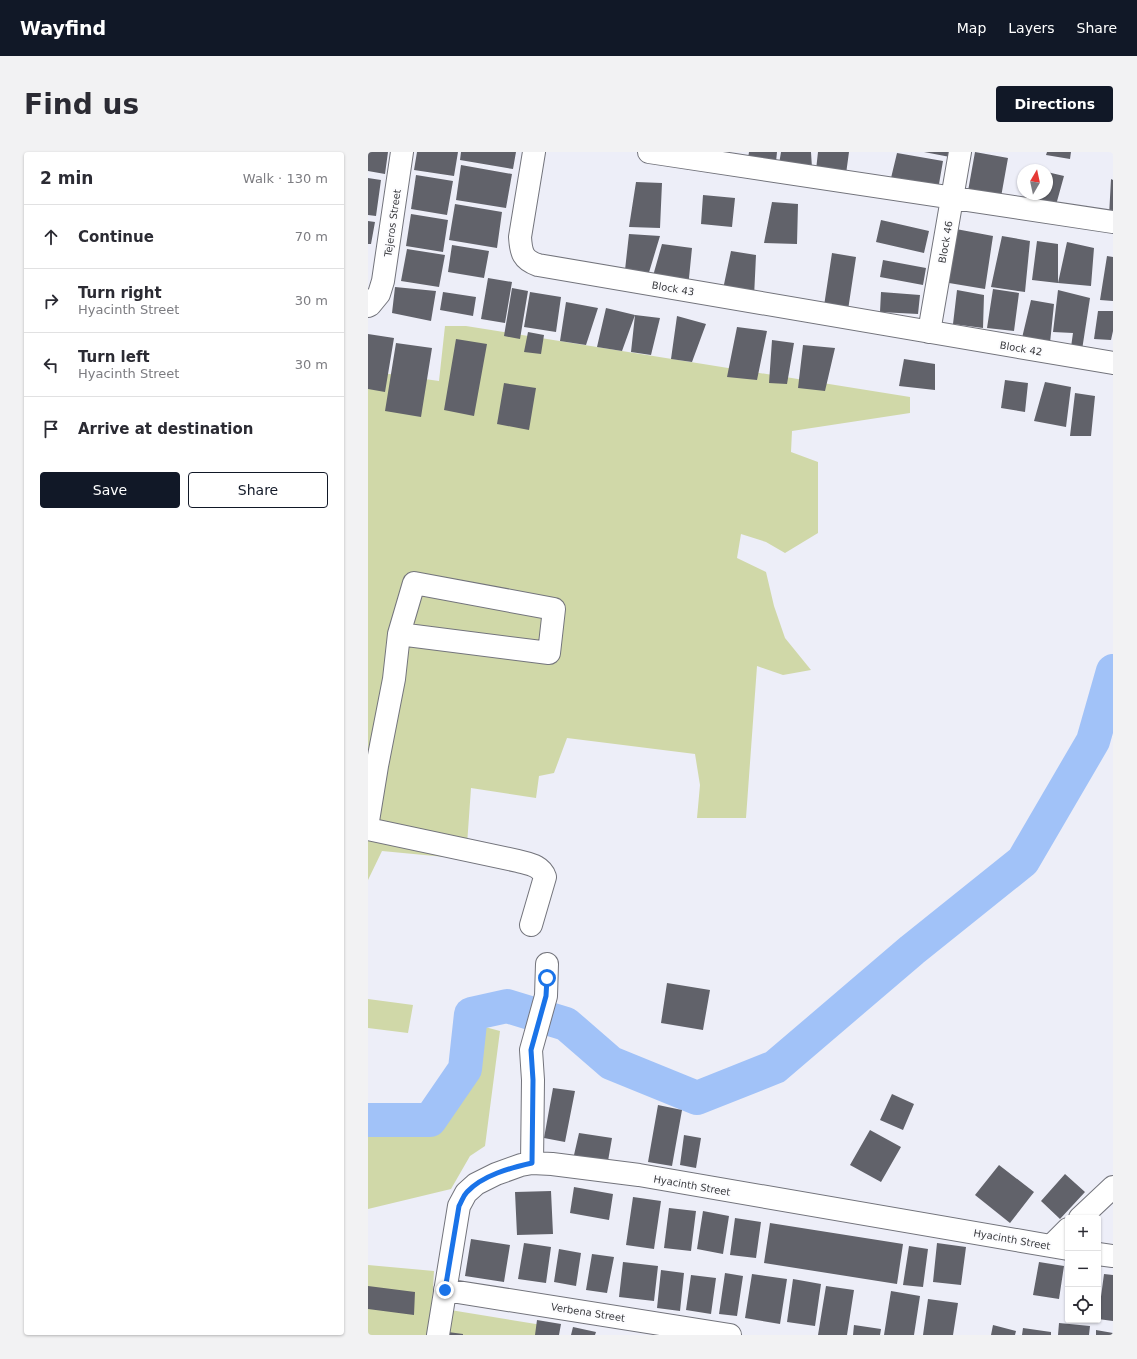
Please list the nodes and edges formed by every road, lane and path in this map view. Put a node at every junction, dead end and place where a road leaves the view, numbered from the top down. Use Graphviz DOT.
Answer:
graph roads {
  1 [pos="402,152"];
  2 [pos="534,152"];
  3 [pos="649,152"];
  4 [pos="960,152"];
  5 [pos="953,198"];
  6 [pos="1113,222"];
  7 [pos="373,300"];
  8 [pos="929,332"];
  9 [pos="1113,363"];
  10 [pos="400,634"];
  11 [pos="372,765"];
  12 [pos="368,821"];
  13 [pos="368,829"];
  14 [pos="531,925"];
  15 [pos="547,964"];
  16 [pos="532,1163"];
  17 [pos="1113,1187"];
  18 [pos="1083,1215"];
  19 [pos="1065,1236"];
  20 [pos="1059,1247"];
  21 [pos="1101,1254"];
  22 [pos="1113,1256"];
  23 [pos="445,1290"];
  24 [pos="438,1335"];
  25 [pos="730,1335"];
  1 -- 7 [label="street, Tejeros Street"];
  2 -- 8 [label="street, Block 43"];
  3 -- 5 [label="street"];
  4 -- 5 [label="street, Block 46"];
  5 -- 6 [label="street"];
  5 -- 8 [label="street, Block 46"];
  8 -- 9 [label="street, Block 42"];
  10 -- 10 [label="street"];
  10 -- 11 [label="street"];
  11 -- 12 [label="street"];
  13 -- 14 [label="street"];
  15 -- 16 [label="street"];
  16 -- 20 [label="street, Hyacinth Street"];
  16 -- 23 [label="street, Hyacinth Street"];
  17 -- 18 [label="street"];
  19 -- 20 [label="street"];
  21 -- 22 [label="street"];
  23 -- 24 [label="street, Hyacinth Street"];
  23 -- 25 [label="street, Verbena Street"];
}
